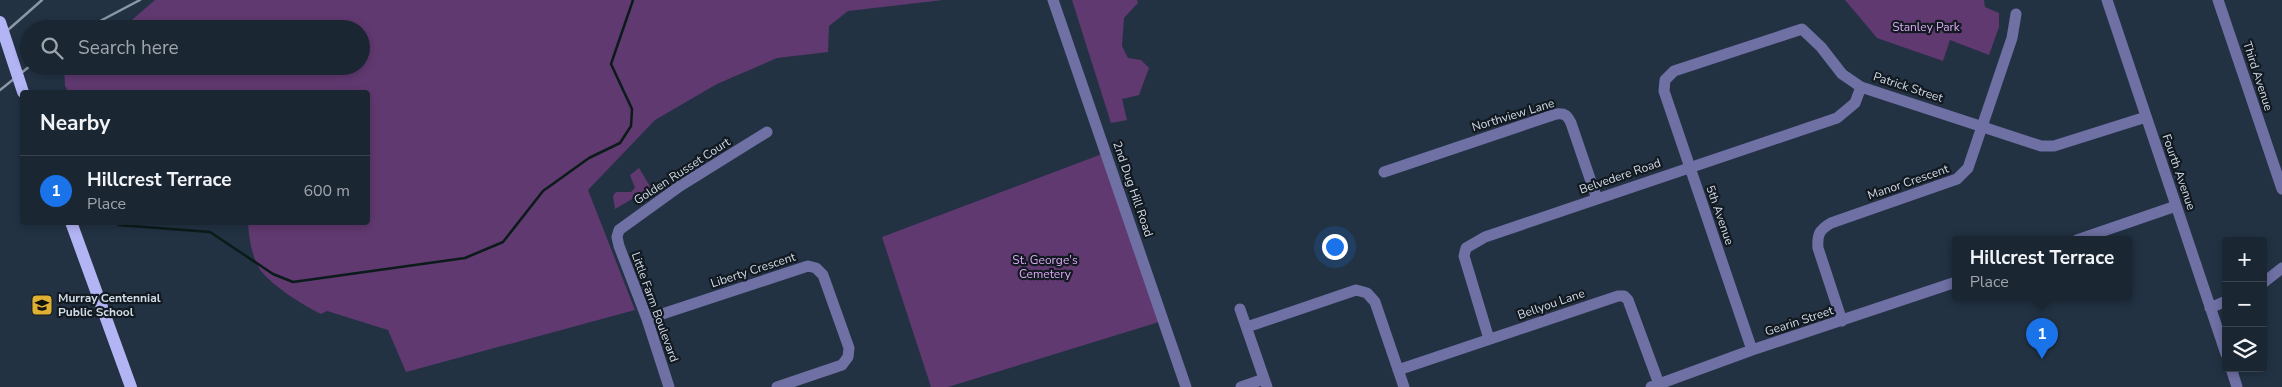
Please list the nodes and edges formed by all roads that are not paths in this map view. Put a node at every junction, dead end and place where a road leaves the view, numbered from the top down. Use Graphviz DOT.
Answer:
graph roads {
  1 [pos="1053,0"];
  2 [pos="2107,0"];
  3 [pos="2218,0"];
  4 [pos="2016,14"];
  5 [pos="0,22"];
  6 [pos="1861,86"];
  7 [pos="1664,89"];
  8 [pos="22,90"];
  9 [pos="2146,117"];
  10 [pos="1982,126"];
  11 [pos="767,132"];
  12 [pos="1689,167"];
  13 [pos="1384,172"];
  14 [pos="2282,189"];
  15 [pos="1597,199"];
  16 [pos="2176,206"];
  17 [pos="72,225"];
  18 [pos="2089,236"];
  19 [pos="617,237"];
  20 [pos="2282,268"];
  21 [pos="2264,282"];
  22 [pos="1952,283"];
  23 [pos="2222,303"];
  24 [pos="2210,308"];
  25 [pos="1240,309"];
  26 [pos="647,320"];
  27 [pos="1842,321"];
  28 [pos="1247,328"];
  29 [pos="1489,340"];
  30 [pos="2222,342"];
  31 [pos="1752,350"];
  32 [pos="1398,370"];
  33 [pos="2232,372"];
  34 [pos="1266,383"];
  35 [pos="1655,386"];
  36 [pos="130,387"];
  37 [pos="669,387"];
  38 [pos="777,387"];
  39 [pos="1186,387"];
  40 [pos="1241,387"];
  41 [pos="1404,387"];
  42 [pos="2237,387"];
  1 -- 39 [label="street, 2nd Dug Hill Road"];
  2 -- 9 [label="street, Fourth Avenue"];
  3 -- 14 [label="street, Third Avenue"];
  4 -- 10 [label="street, Manor Crescent"];
  5 -- 8 [label="main road, bridge"];
  6 -- 7 [label="street, Patrick Street"];
  6 -- 10 [label="street, Patrick Street"];
  6 -- 12 [label="street, Belvedere Road"];
  7 -- 12 [label="street, 5th Avenue"];
  9 -- 10 [label="street, Patrick Street"];
  9 -- 16 [label="street, Fourth Avenue"];
  10 -- 27 [label="street, Manor Crescent"];
  11 -- 19 [label="street, Golden Russet Court"];
  12 -- 15 [label="street, Belvedere Road"];
  12 -- 31 [label="street, 5th Avenue"];
  13 -- 15 [label="street, Northview Lane"];
  15 -- 29 [label="street, Belvedere Road"];
  16 -- 18 [label="street"];
  16 -- 24 [label="street, Fourth Avenue"];
  17 -- 36 [label="main road"];
  19 -- 26 [label="street, Little Farm Boulevard"];
  20 -- 21 [label="street"];
  22 -- 27 [label="street, Gearin Street"];
  23 -- 24 [label="street"];
  24 -- 30 [label="street, Fourth Avenue"];
  25 -- 28 [label="street"];
  26 -- 37 [label="street, Little Farm Boulevard"];
  26 -- 38 [label="street, Liberty Crescent"];
  27 -- 31 [label="street, Gearin Street"];
  28 -- 32 [label="street"];
  28 -- 34 [label="street"];
  29 -- 32 [label="street, Bellyou Lane"];
  29 -- 35 [label="street, Bellyou Lane"];
  31 -- 35 [label="street, Gearin Street"];
  32 -- 41 [label="street"];
  33 -- 42 [label="street"];
  34 -- 40 [label="street"];
}
